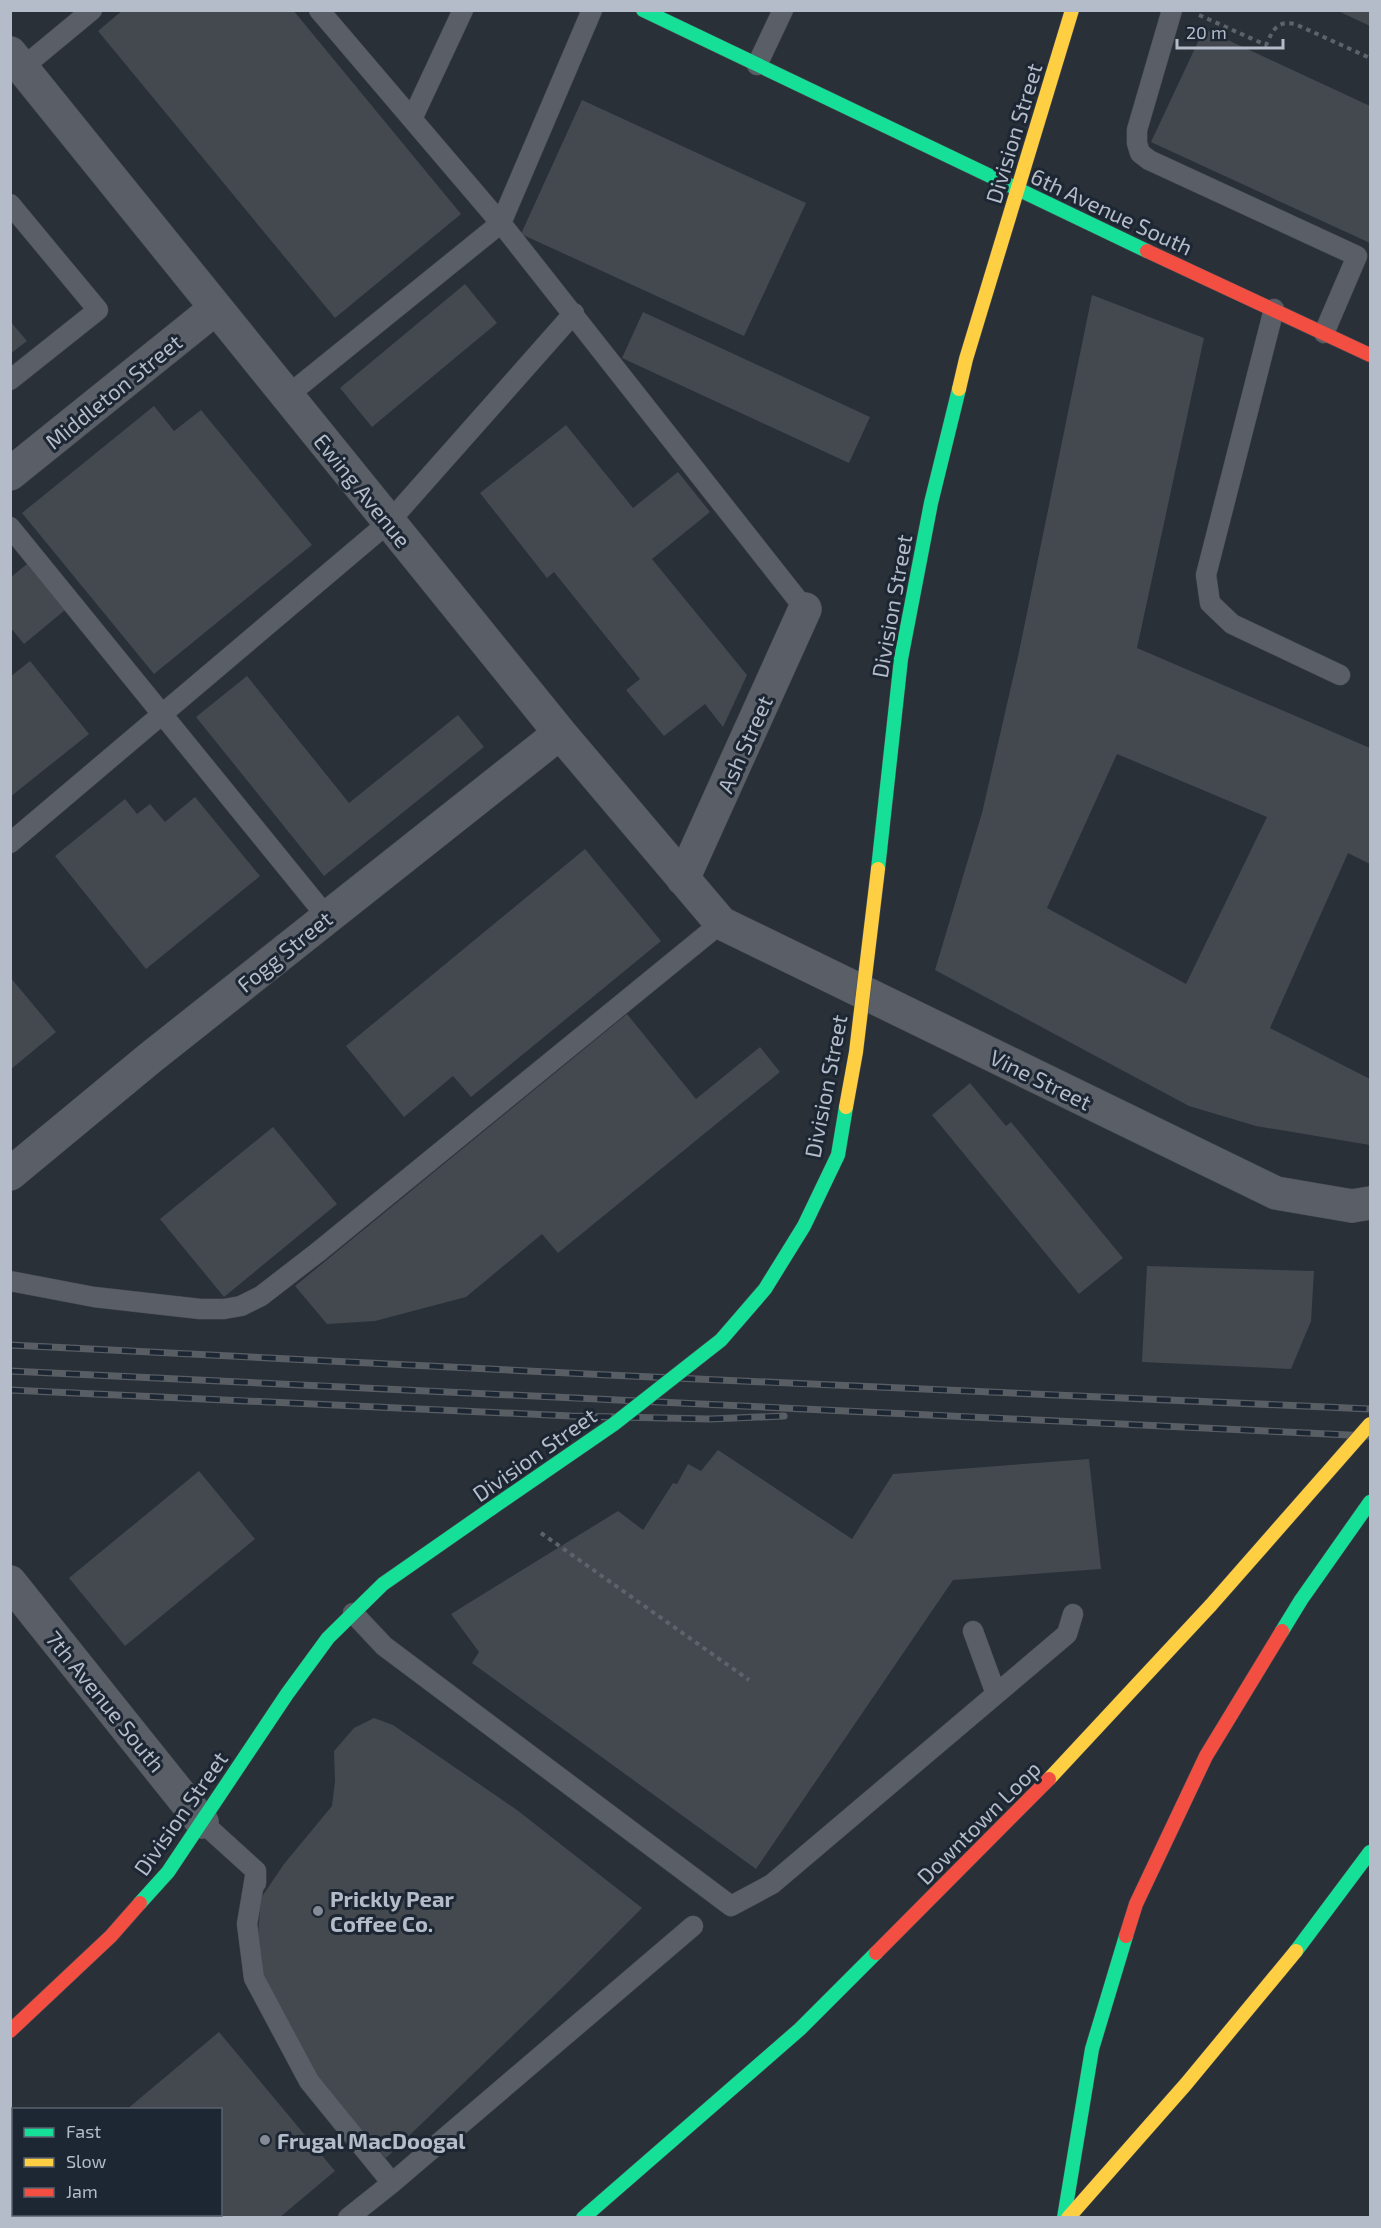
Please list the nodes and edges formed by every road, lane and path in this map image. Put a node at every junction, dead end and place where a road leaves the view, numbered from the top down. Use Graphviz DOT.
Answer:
graph roads {
  1 [pos="92,10"];
  2 [pos="463,10"];
  3 [pos="592,10"];
  4 [pos="643,10"];
  5 [pos="783,10"];
  6 [pos="1072,10"];
  7 [pos="1172,10"];
  8 [pos="1190,10"];
  9 [pos="329,15"];
  10 [pos="1371,58"];
  11 [pos="16,61"];
  12 [pos="757,65"];
  13 [pos="412,119"];
  14 [pos="1017,190"];
  15 [pos="10,204"];
  16 [pos="501,223"];
  17 [pos="216,308"];
  18 [pos="1274,309"];
  19 [pos="574,313"];
  20 [pos="1324,333"];
  21 [pos="1371,355"];
  22 [pos="10,380"];
  23 [pos="287,396"];
  24 [pos="10,474"];
  25 [pos="389,522"];
  26 [pos="10,526"];
  27 [pos="805,609"];
  28 [pos="1340,675"];
  29 [pos="164,713"];
  30 [pos="560,733"];
  31 [pos="10,843"];
  32 [pos="683,879"];
  33 [pos="327,917"];
  34 [pos="721,923"];
  35 [pos="10,1174"];
  36 [pos="1371,1203"];
  37 [pos="10,1281"];
  38 [pos="1371,1424"];
  39 [pos="1371,1502"];
  40 [pos="541,1533"];
  41 [pos="10,1581"];
  42 [pos="353,1613"];
  43 [pos="1073,1614"];
  44 [pos="973,1631"];
  45 [pos="749,1680"];
  46 [pos="996,1694"];
  47 [pos="202,1822"];
  48 [pos="1371,1852"];
  49 [pos="693,1926"];
  50 [pos="10,2031"];
  51 [pos="392,2183"];
  52 [pos="348,2217"];
  53 [pos="583,2217"];
  54 [pos="1066,2217"];
  1 -- 11 [label="lane"];
  2 -- 13 [label="lane"];
  3 -- 16 [label="lane"];
  4 -- 12 [label="main road, 6th Avenue South"];
  5 -- 12 [label="lane"];
  6 -- 14 [label="main road, Division Street"];
  7 -- 20 [label="lane"];
  8 -- 10 [label="path"];
  9 -- 13 [label="lane"];
  11 -- 17 [label="street, Ewing Avenue"];
  12 -- 14 [label="main road, 6th Avenue South"];
  13 -- 16 [label="lane"];
  14 -- 18 [label="main road, 6th Avenue South"];
  14 -- 42 [label="main road, Division Street, bridge"];
  15 -- 22 [label="lane"];
  16 -- 19 [label="lane"];
  16 -- 23 [label="lane"];
  17 -- 23 [label="street, Ewing Avenue"];
  17 -- 24 [label="street, Middleton Street"];
  18 -- 20 [label="main road, 6th Avenue South"];
  18 -- 28 [label="lane"];
  19 -- 25 [label="lane"];
  19 -- 27 [label="lane"];
  20 -- 21 [label="main road, 6th Avenue South"];
  23 -- 25 [label="street, Ewing Avenue"];
  25 -- 29 [label="lane"];
  25 -- 30 [label="street, Ewing Avenue"];
  26 -- 29 [label="lane"];
  27 -- 32 [label="street, Ash Street"];
  29 -- 31 [label="lane"];
  29 -- 33 [label="lane"];
  30 -- 32 [label="street, Ewing Avenue"];
  30 -- 33 [label="street, Fogg Street"];
  32 -- 34 [label="street, Ewing Avenue"];
  33 -- 35 [label="street, Fogg Street"];
  34 -- 36 [label="street, Vine Street"];
  34 -- 37 [label="lane"];
  38 -- 53 [label="main road, Downtown Loop, bridge"];
  39 -- 54 [label="main road"];
  40 -- 45 [label="path"];
  41 -- 47 [label="street, 7th Avenue South"];
  42 -- 46 [label="lane"];
  42 -- 47 [label="main road, Division Street"];
  43 -- 46 [label="lane"];
  44 -- 46 [label="lane"];
  47 -- 50 [label="main road, Division Street"];
  47 -- 51 [label="lane"];
  48 -- 54 [label="main road"];
  49 -- 51 [label="lane"];
  51 -- 52 [label="lane"];
}
